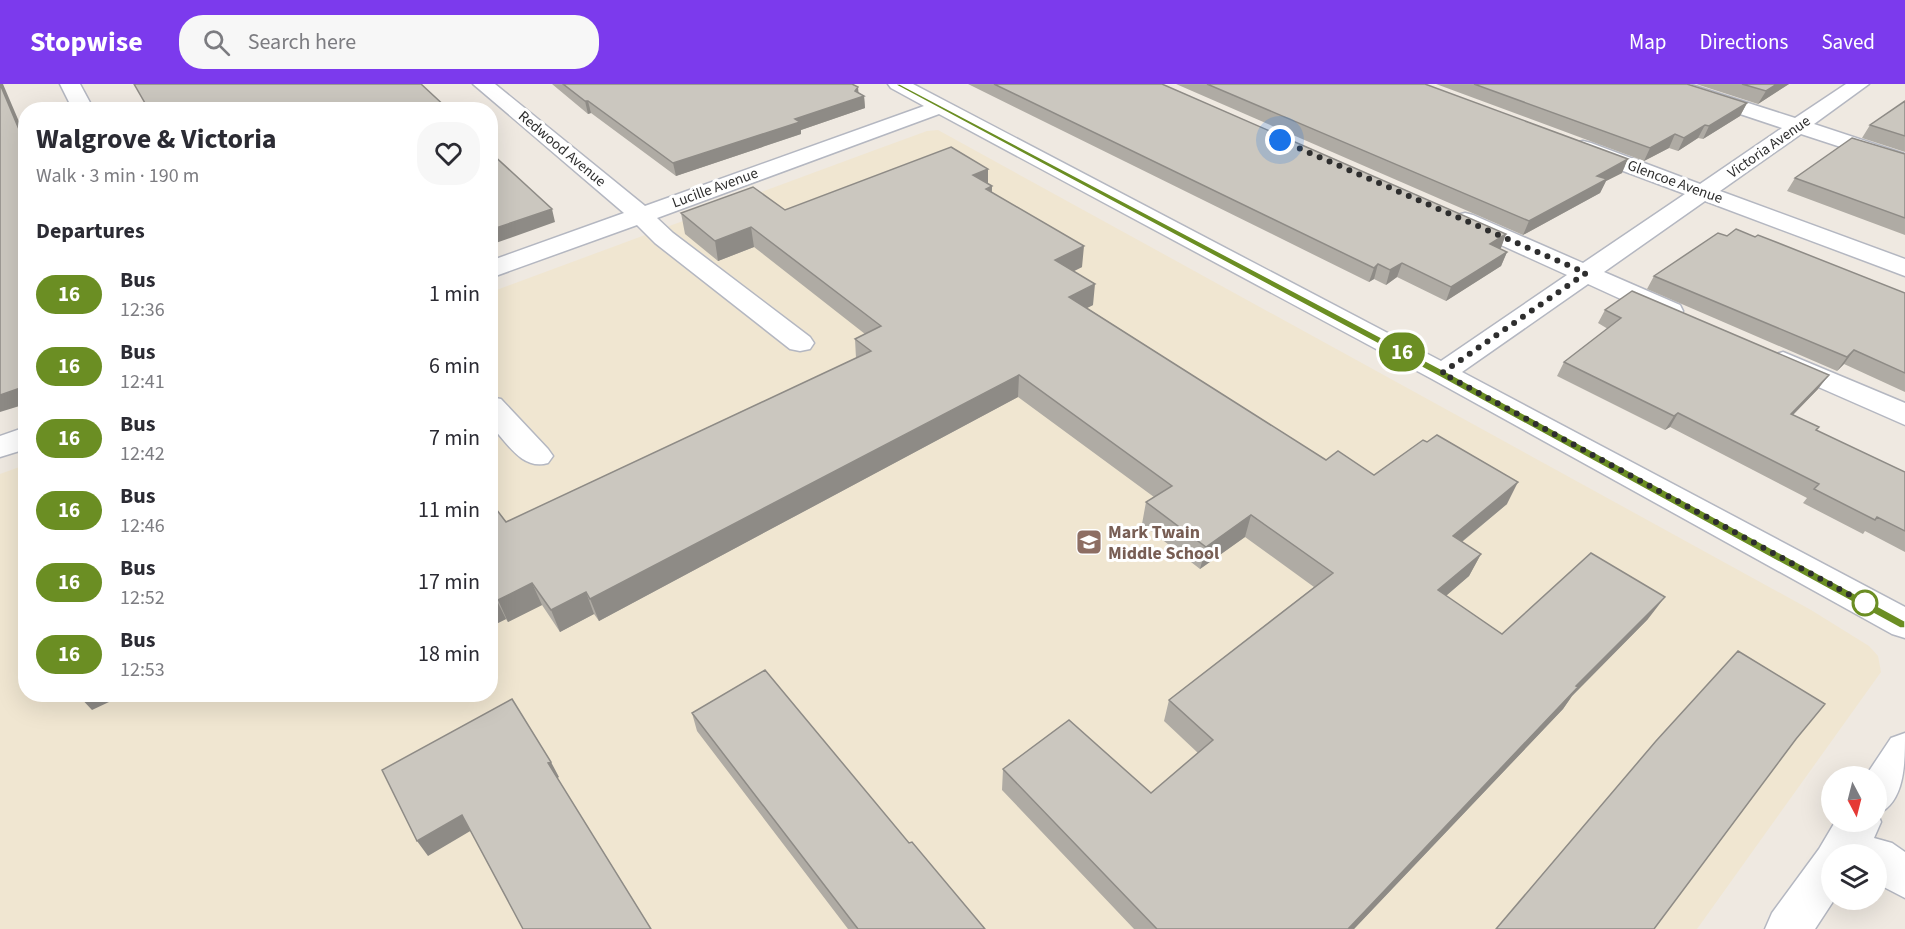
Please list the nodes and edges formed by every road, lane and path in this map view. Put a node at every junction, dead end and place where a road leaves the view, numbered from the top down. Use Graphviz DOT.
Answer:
graph roads {
  1 [pos="70,84"];
  2 [pos="483,84"];
  3 [pos="898,84"];
  4 [pos="1669,84"];
  5 [pos="1859,84"];
  6 [pos="80,102"];
  7 [pos="940,107"];
  8 [pos="1799,126"];
  9 [pos="1568,142"];
  10 [pos="1905,161"];
  11 [pos="1703,192"];
  12 [pos="1446,212"];
  13 [pos="641,215"];
  14 [pos="498,267"];
  15 [pos="1905,268"];
  16 [pos="1586,273"];
  17 [pos="1688,319"];
  18 [pos="800,342"];
  19 [pos="1764,353"];
  20 [pos="1442,373"];
  21 [pos="498,415"];
  22 [pos="1905,416"];
  23 [pos="18,440"];
  24 [pos="0,447"];
  25 [pos="537,456"];
  26 [pos="1905,624"];
  27 [pos="1905,751"];
  28 [pos="1887,779"];
  29 [pos="1887,867"];
  30 [pos="1905,877"];
  31 [pos="1821,889"];
  32 [pos="1788,929"];
  1 -- 6 [label="street"];
  2 -- 13 [label="street, Redwood Avenue"];
  3 -- 7 [label="street"];
  4 -- 8 [label="street"];
  5 -- 8 [label="street, Victoria Avenue"];
  7 -- 13 [label="street, Lucille Avenue"];
  7 -- 20 [label="street"];
  8 -- 10 [label="street"];
  8 -- 11 [label="street, Victoria Avenue"];
  9 -- 11 [label="street, Glencoe Avenue"];
  11 -- 15 [label="street, Glencoe Avenue"];
  11 -- 16 [label="street, Victoria Avenue"];
  12 -- 16 [label="street"];
  13 -- 14 [label="street, Lucille Avenue"];
  13 -- 18 [label="street, Redwood Avenue"];
  16 -- 17 [label="street"];
  16 -- 20 [label="street, Victoria Avenue"];
  19 -- 22 [label="street"];
  20 -- 26 [label="street"];
  21 -- 25 [label="street"];
  23 -- 24 [label="street"];
  27 -- 28 [label="street"];
  29 -- 30 [label="street"];
  31 -- 32 [label="street"];
}
